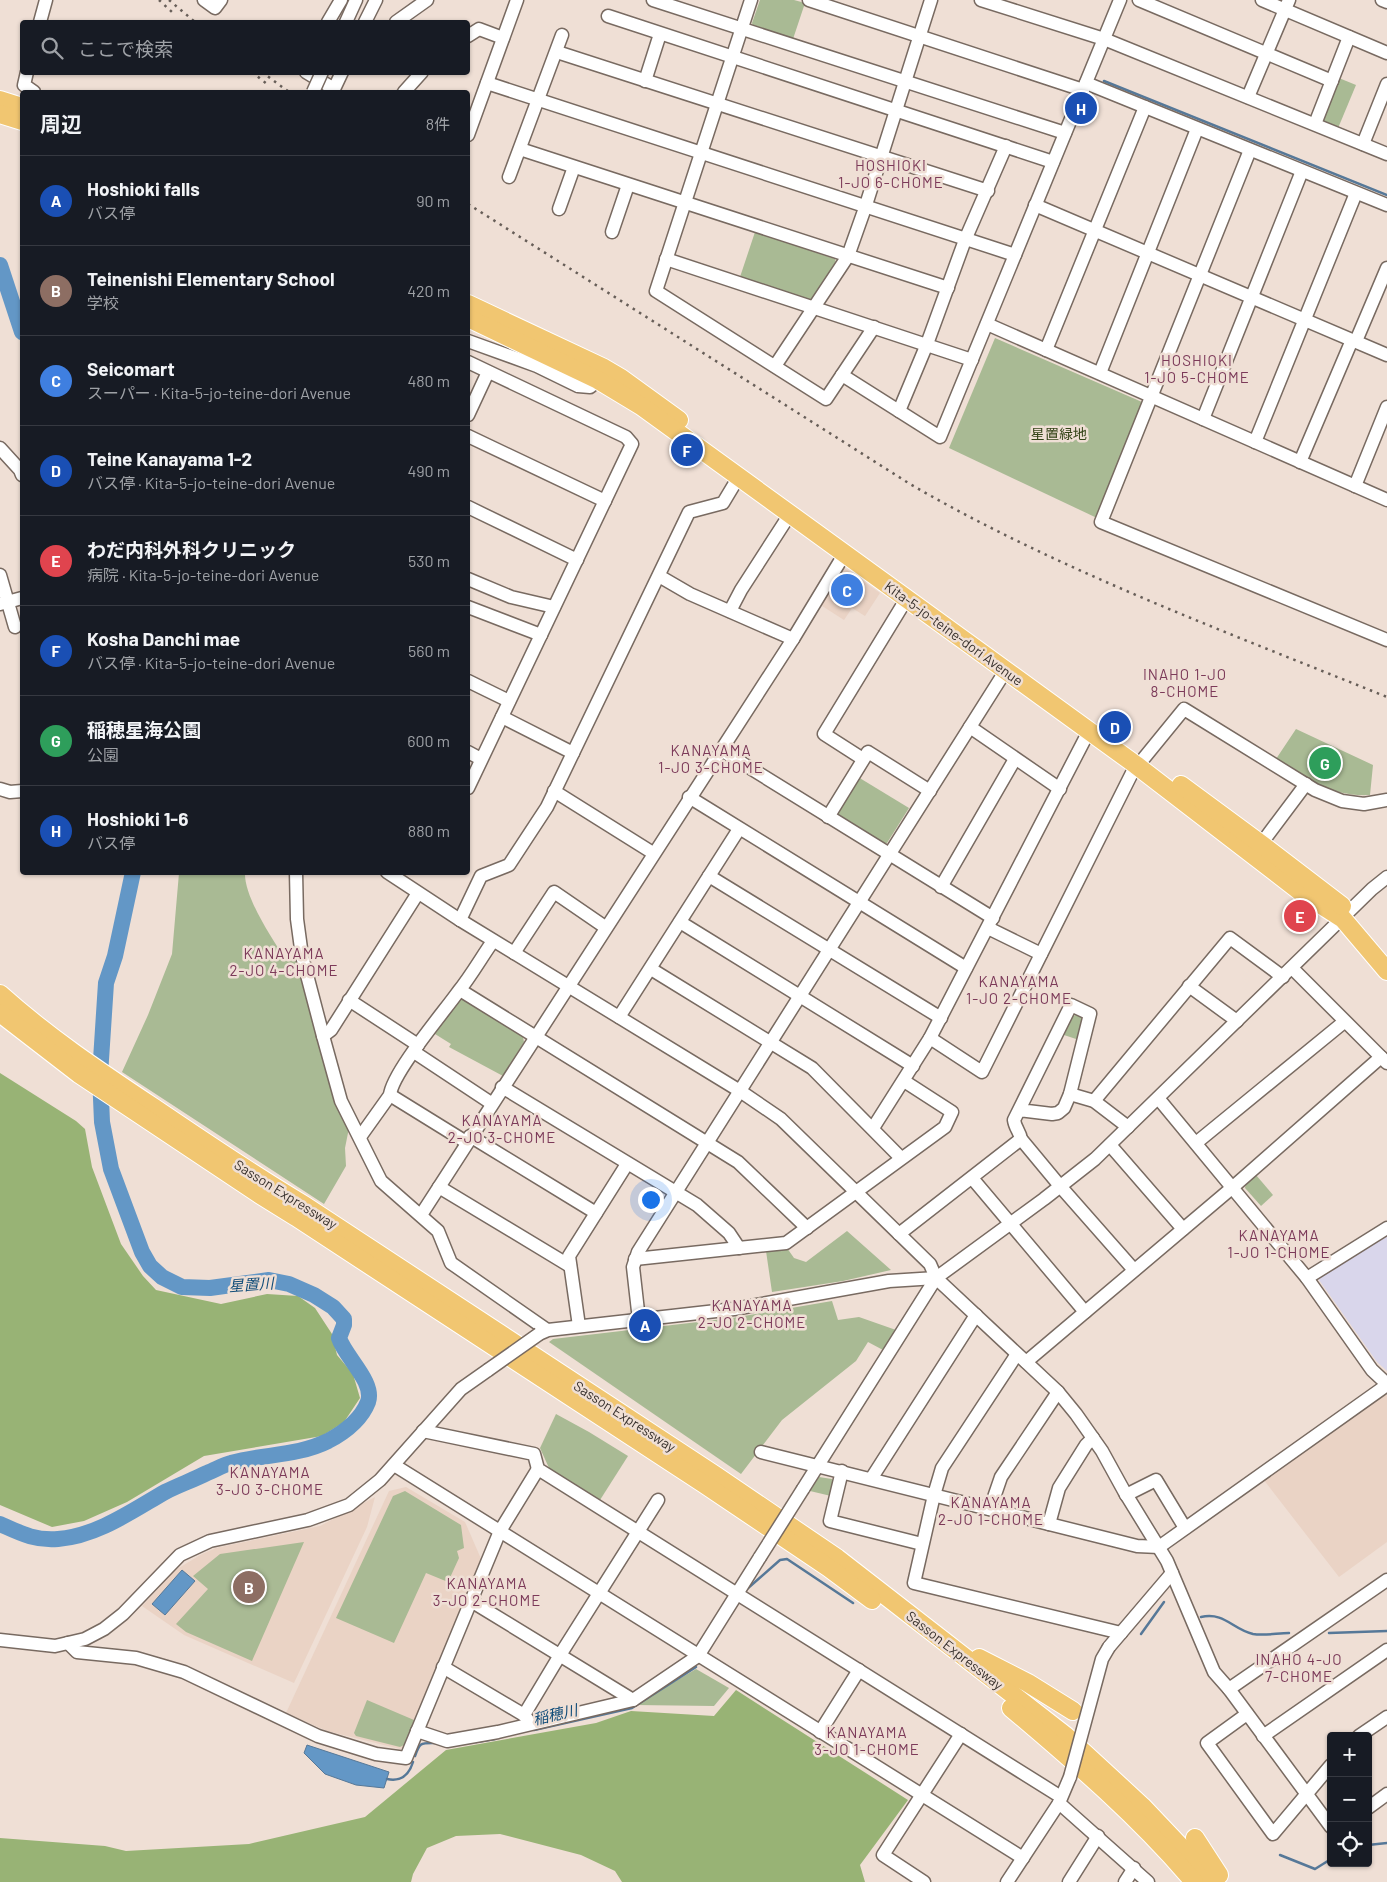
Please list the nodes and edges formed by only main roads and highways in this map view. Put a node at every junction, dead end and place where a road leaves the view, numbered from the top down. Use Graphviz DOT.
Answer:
graph roads {
  1 [pos="1,105"];
  2 [pos="20,107"];
  3 [pos="20,119"];
  4 [pos="470,305"];
  5 [pos="470,319"];
  6 [pos="601,374"];
  7 [pos="1140,762"];
  8 [pos="1346,915"];
  9 [pos="1387,953"];
  10 [pos="1387,971"];
  11 [pos="0,994"];
  12 [pos="0,1013"];
  13 [pos="259,1186"];
  14 [pos="941,1639"];
  15 [pos="1073,1711"];
  16 [pos="1195,1838"];
  17 [pos="1194,1882"];
  18 [pos="1214,1882"];
  19 [pos="1223,1882"];
  1 -- 2 [label="highway"];
  1 -- 3 [label="highway"];
  4 -- 6 [label="highway, Kita-5-jo-teine-dori Avenue"];
  5 -- 6 [label="highway, Kita-5-jo-teine-dori Avenue"];
  6 -- 7 [label="highway, Kita-5-jo-teine-dori Avenue"];
  6 -- 7 [label="highway, Kita-5-jo-teine-dori Avenue"];
  7 -- 8 [label="highway, Kita-5-jo-teine-dori Avenue"];
  7 -- 8 [label="highway, Kita-5-jo-teine-dori Avenue"];
  8 -- 9 [label="highway, Kita-5-jo-teine-dori Avenue"];
  8 -- 10 [label="highway, Kita-5-jo-teine-dori Avenue"];
  11 -- 13 [label="highway, Sasson Expressway"];
  12 -- 13 [label="highway, Sasson Expressway"];
  13 -- 14 [label="highway, Sasson Expressway"];
  13 -- 17 [label="highway, Sasson Expressway"];
  14 -- 15 [label="highway"];
  14 -- 18 [label="highway, Sasson Expressway"];
  16 -- 19 [label="highway"];
}
